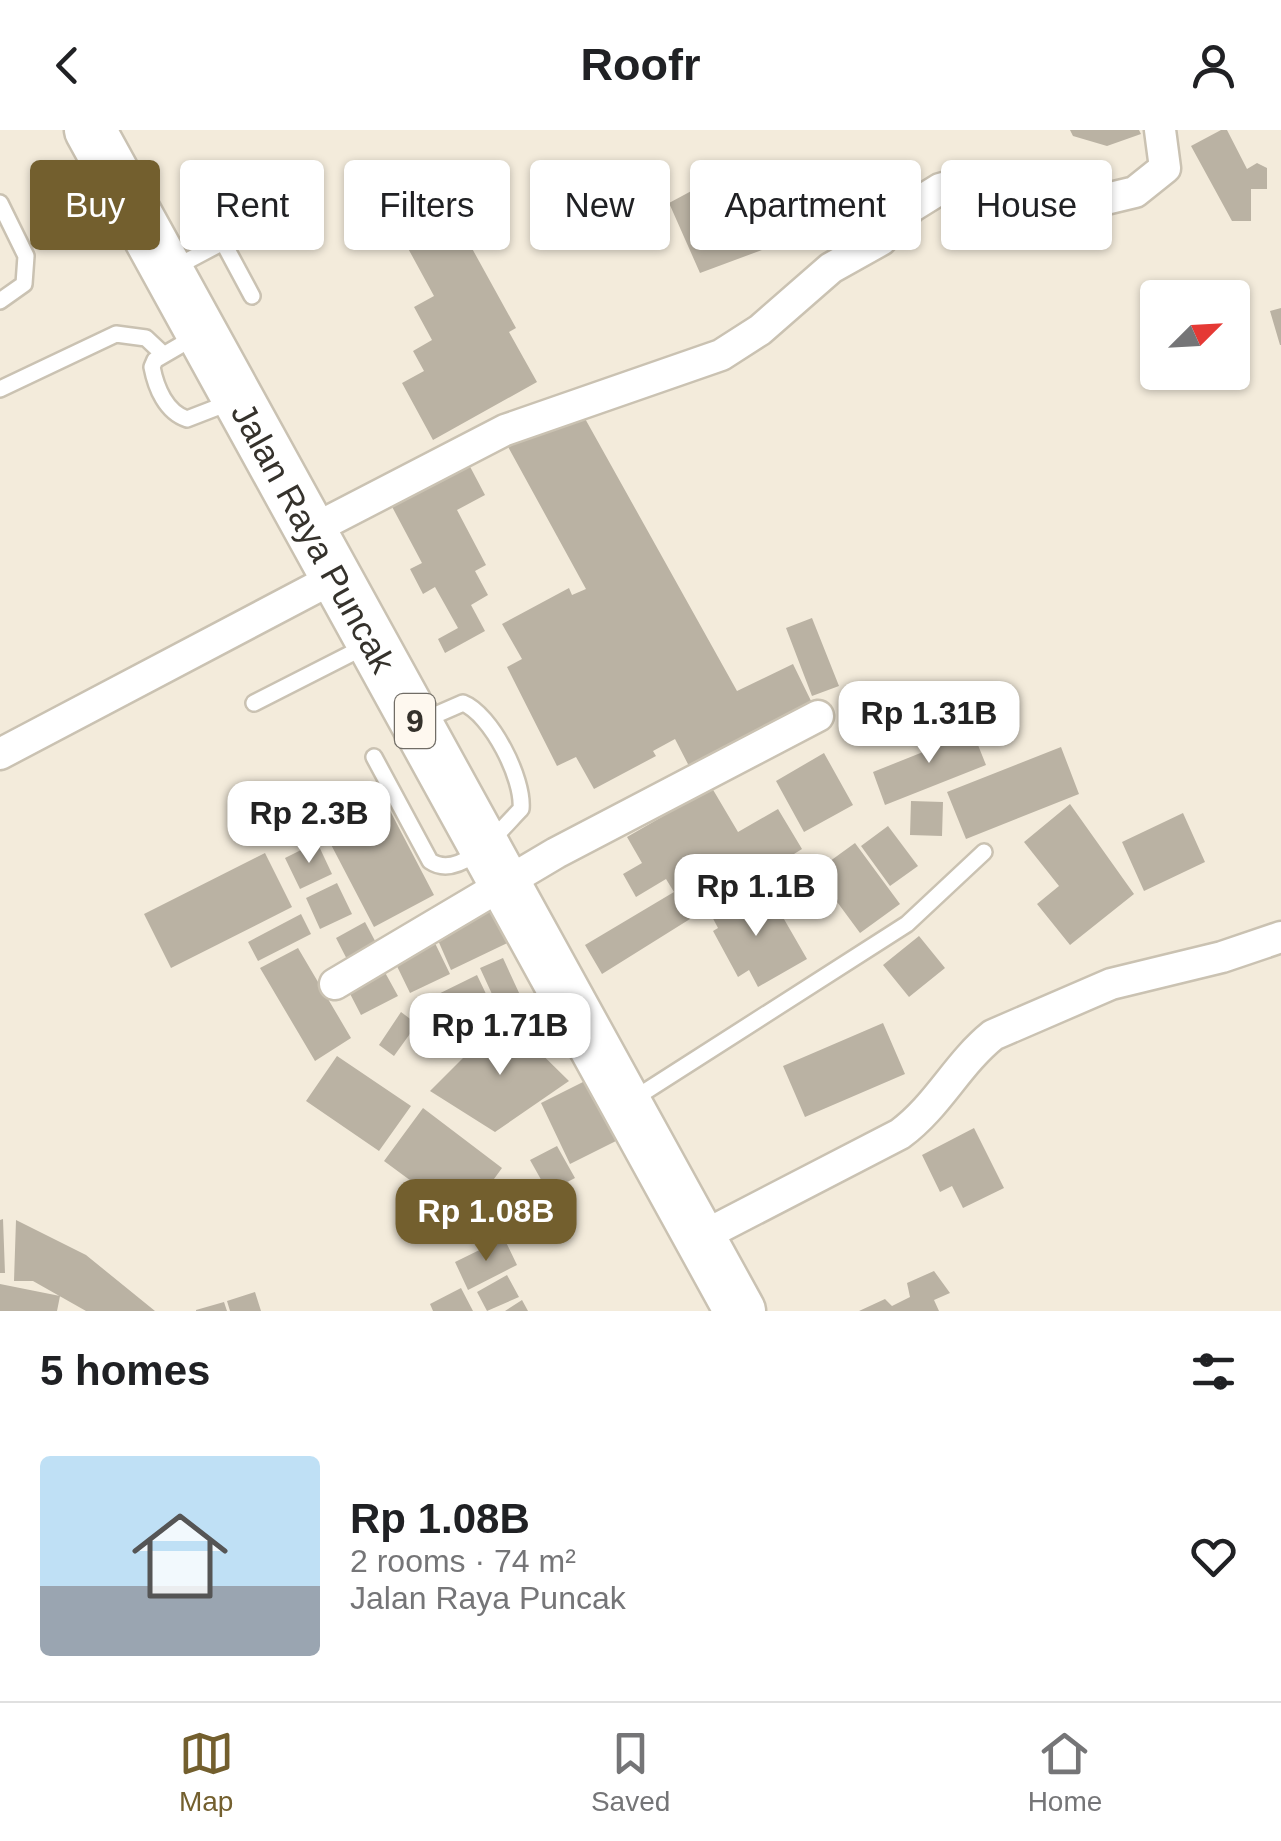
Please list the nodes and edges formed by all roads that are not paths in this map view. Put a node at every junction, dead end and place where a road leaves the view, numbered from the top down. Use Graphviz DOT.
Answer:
graph roads {
  1 [pos="90,130"];
  2 [pos="1160,130"];
  3 [pos="0,203"];
  4 [pos="168,271"];
  5 [pos="252,296"];
  6 [pos="0,300"];
  7 [pos="182,343"];
  8 [pos="0,389"];
  9 [pos="310,532"];
  10 [pos="334,578"];
  11 [pos="372,644"];
  12 [pos="254,702"];
  13 [pos="818,716"];
  14 [pos="0,754"];
  15 [pos="374,757"];
  16 [pos="984,852"];
  17 [pos="496,863"];
  18 [pos="1281,937"];
  19 [pos="335,984"];
  20 [pos="628,1102"];
  21 [pos="701,1237"];
  22 [pos="740,1311"];
  1 -- 4 [label="highway, Jalan Raya Puncak / 9"];
  2 -- 9 [label="street"];
  3 -- 6 [label="lane"];
  4 -- 5 [label="lane"];
  4 -- 7 [label="highway, Jalan Raya Puncak / 9"];
  7 -- 8 [label="lane"];
  7 -- 9 [label="highway, Jalan Raya Puncak / 9"];
  9 -- 10 [label="highway, Jalan Raya Puncak / 9"];
  10 -- 11 [label="highway, Jalan Raya Puncak / 9"];
  10 -- 14 [label="street"];
  11 -- 12 [label="lane"];
  11 -- 17 [label="highway, Jalan Raya Puncak / 9"];
  13 -- 17 [label="street"];
  15 -- 17 [label="lane"];
  16 -- 20 [label="lane"];
  17 -- 19 [label="street"];
  17 -- 20 [label="highway, Jalan Raya Puncak / 9"];
  18 -- 21 [label="street"];
  20 -- 21 [label="highway, Jalan Raya Puncak / 9"];
  21 -- 22 [label="highway, Jalan Raya Puncak / 9"];
}
